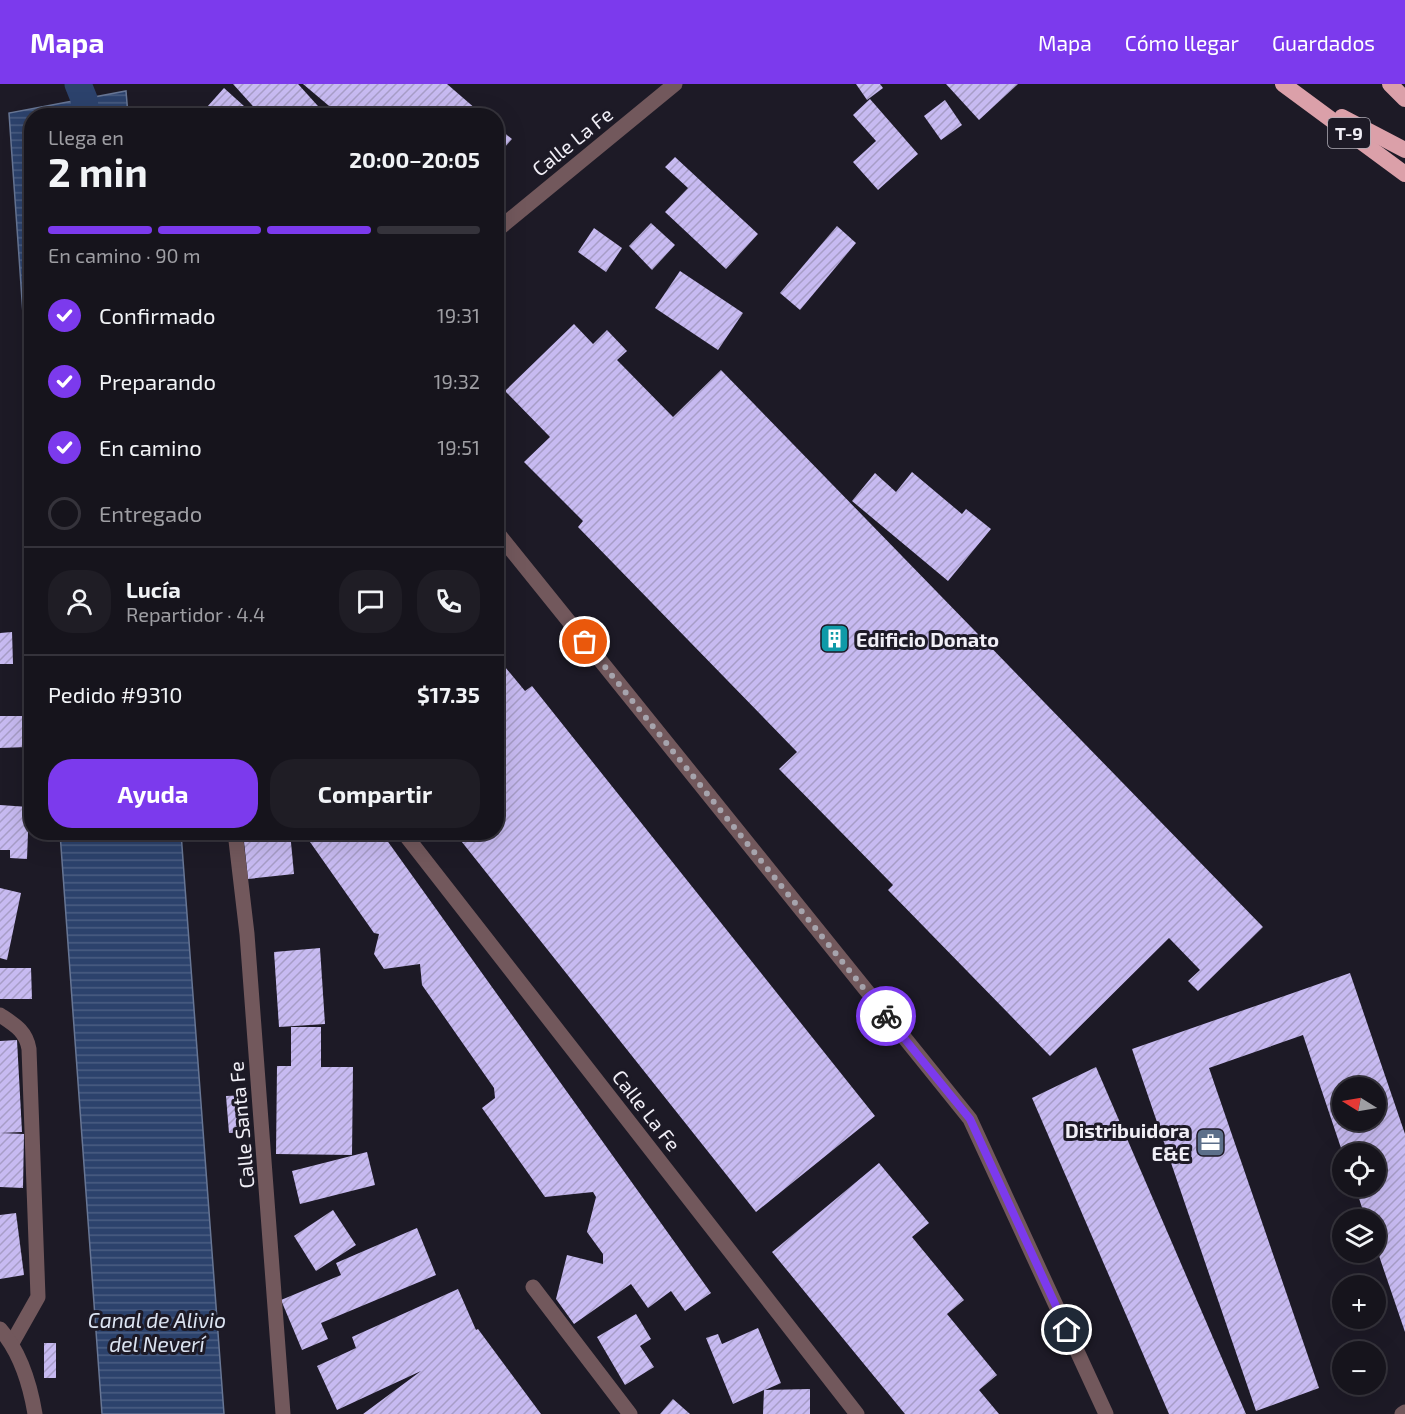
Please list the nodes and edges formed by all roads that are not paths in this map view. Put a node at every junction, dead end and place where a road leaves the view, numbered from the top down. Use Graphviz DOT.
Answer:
graph roads {
  1 [pos="675,84"];
  2 [pos="1390,84"];
  3 [pos="1288,88"];
  4 [pos="1405,99"];
  5 [pos="1405,150"];
  6 [pos="1405,174"];
  7 [pos="504,224"];
  8 [pos="504,541"];
  9 [pos="236,840"];
  10 [pos="409,840"];
  11 [pos="0,1015"];
  12 [pos="533,1287"];
  13 [pos="0,1329"];
  14 [pos="12,1343"];
  15 [pos="35,1414"];
  16 [pos="283,1414"];
  17 [pos="630,1414"];
  18 [pos="857,1414"];
  19 [pos="1106,1414"];
  1 -- 7 [label="street, Calle La Fe"];
  2 -- 4 [label="highway"];
  3 -- 5 [label="highway, T-9"];
  3 -- 6 [label="highway, T-9"];
  8 -- 19 [label="street"];
  9 -- 16 [label="street, Calle Santa Fe"];
  10 -- 18 [label="street, Calle La Fe"];
  11 -- 14 [label="street"];
  12 -- 17 [label="street"];
  13 -- 14 [label="street"];
  14 -- 15 [label="street"];
}
